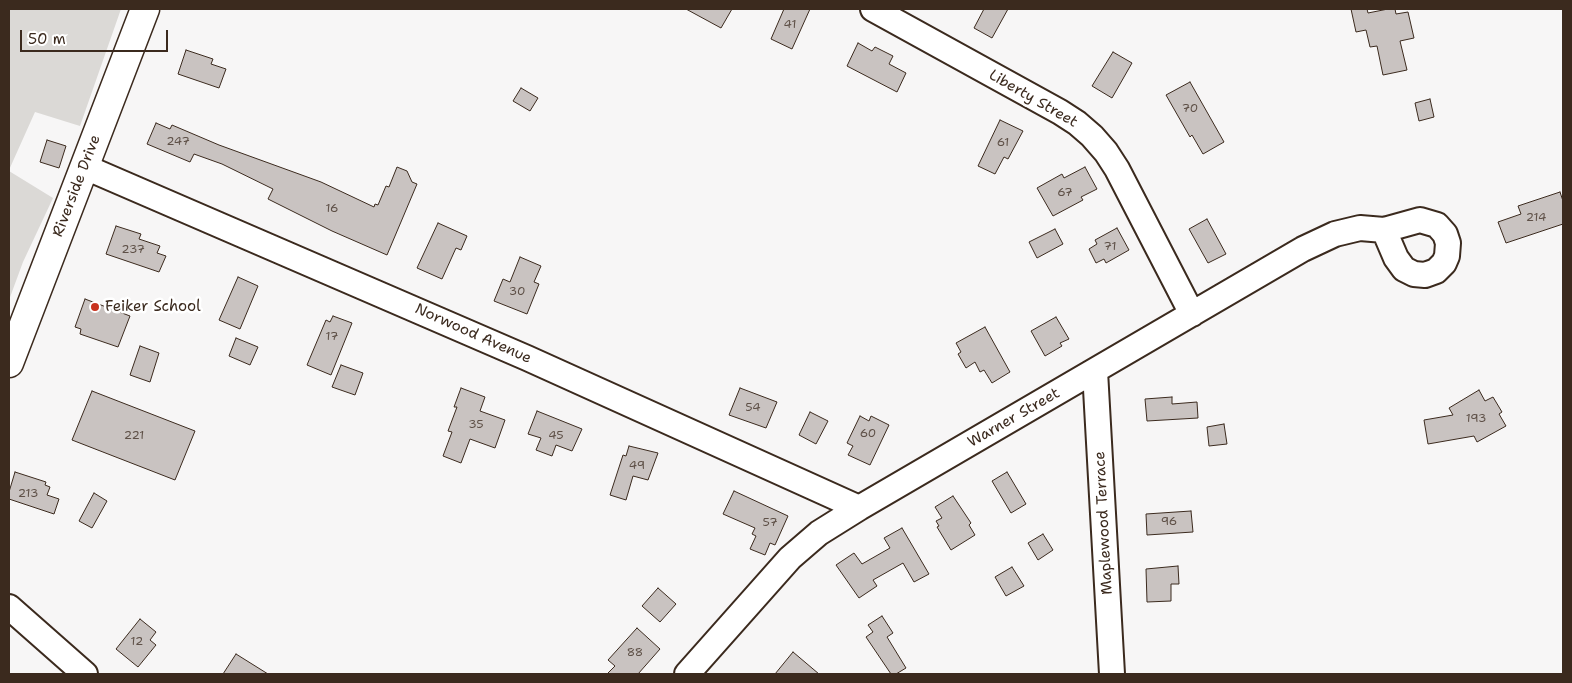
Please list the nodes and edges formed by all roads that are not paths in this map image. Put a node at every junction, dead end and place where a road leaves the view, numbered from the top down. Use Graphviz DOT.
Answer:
graph roads {
  1 [pos="145,9"];
  2 [pos="873,9"];
  3 [pos="84,167"];
  4 [pos="1384,230"];
  5 [pos="1192,314"];
  6 [pos="9,363"];
  7 [pos="1095,371"];
  8 [pos="859,508"];
  9 [pos="9,607"];
  10 [pos="86,674"];
  11 [pos="687,674"];
  12 [pos="1112,674"];
  1 -- 3 [label="street, Riverside Drive"];
  2 -- 5 [label="street, Liberty Street"];
  3 -- 6 [label="street, Riverside Drive"];
  3 -- 8 [label="street, Norwood Avenue"];
  4 -- 5 [label="street, Warner Street"];
  5 -- 7 [label="street, Warner Street"];
  7 -- 8 [label="street, Warner Street"];
  7 -- 12 [label="street, Maplewood Terrace"];
  8 -- 11 [label="street, Warner Street"];
  9 -- 10 [label="street"];
}
